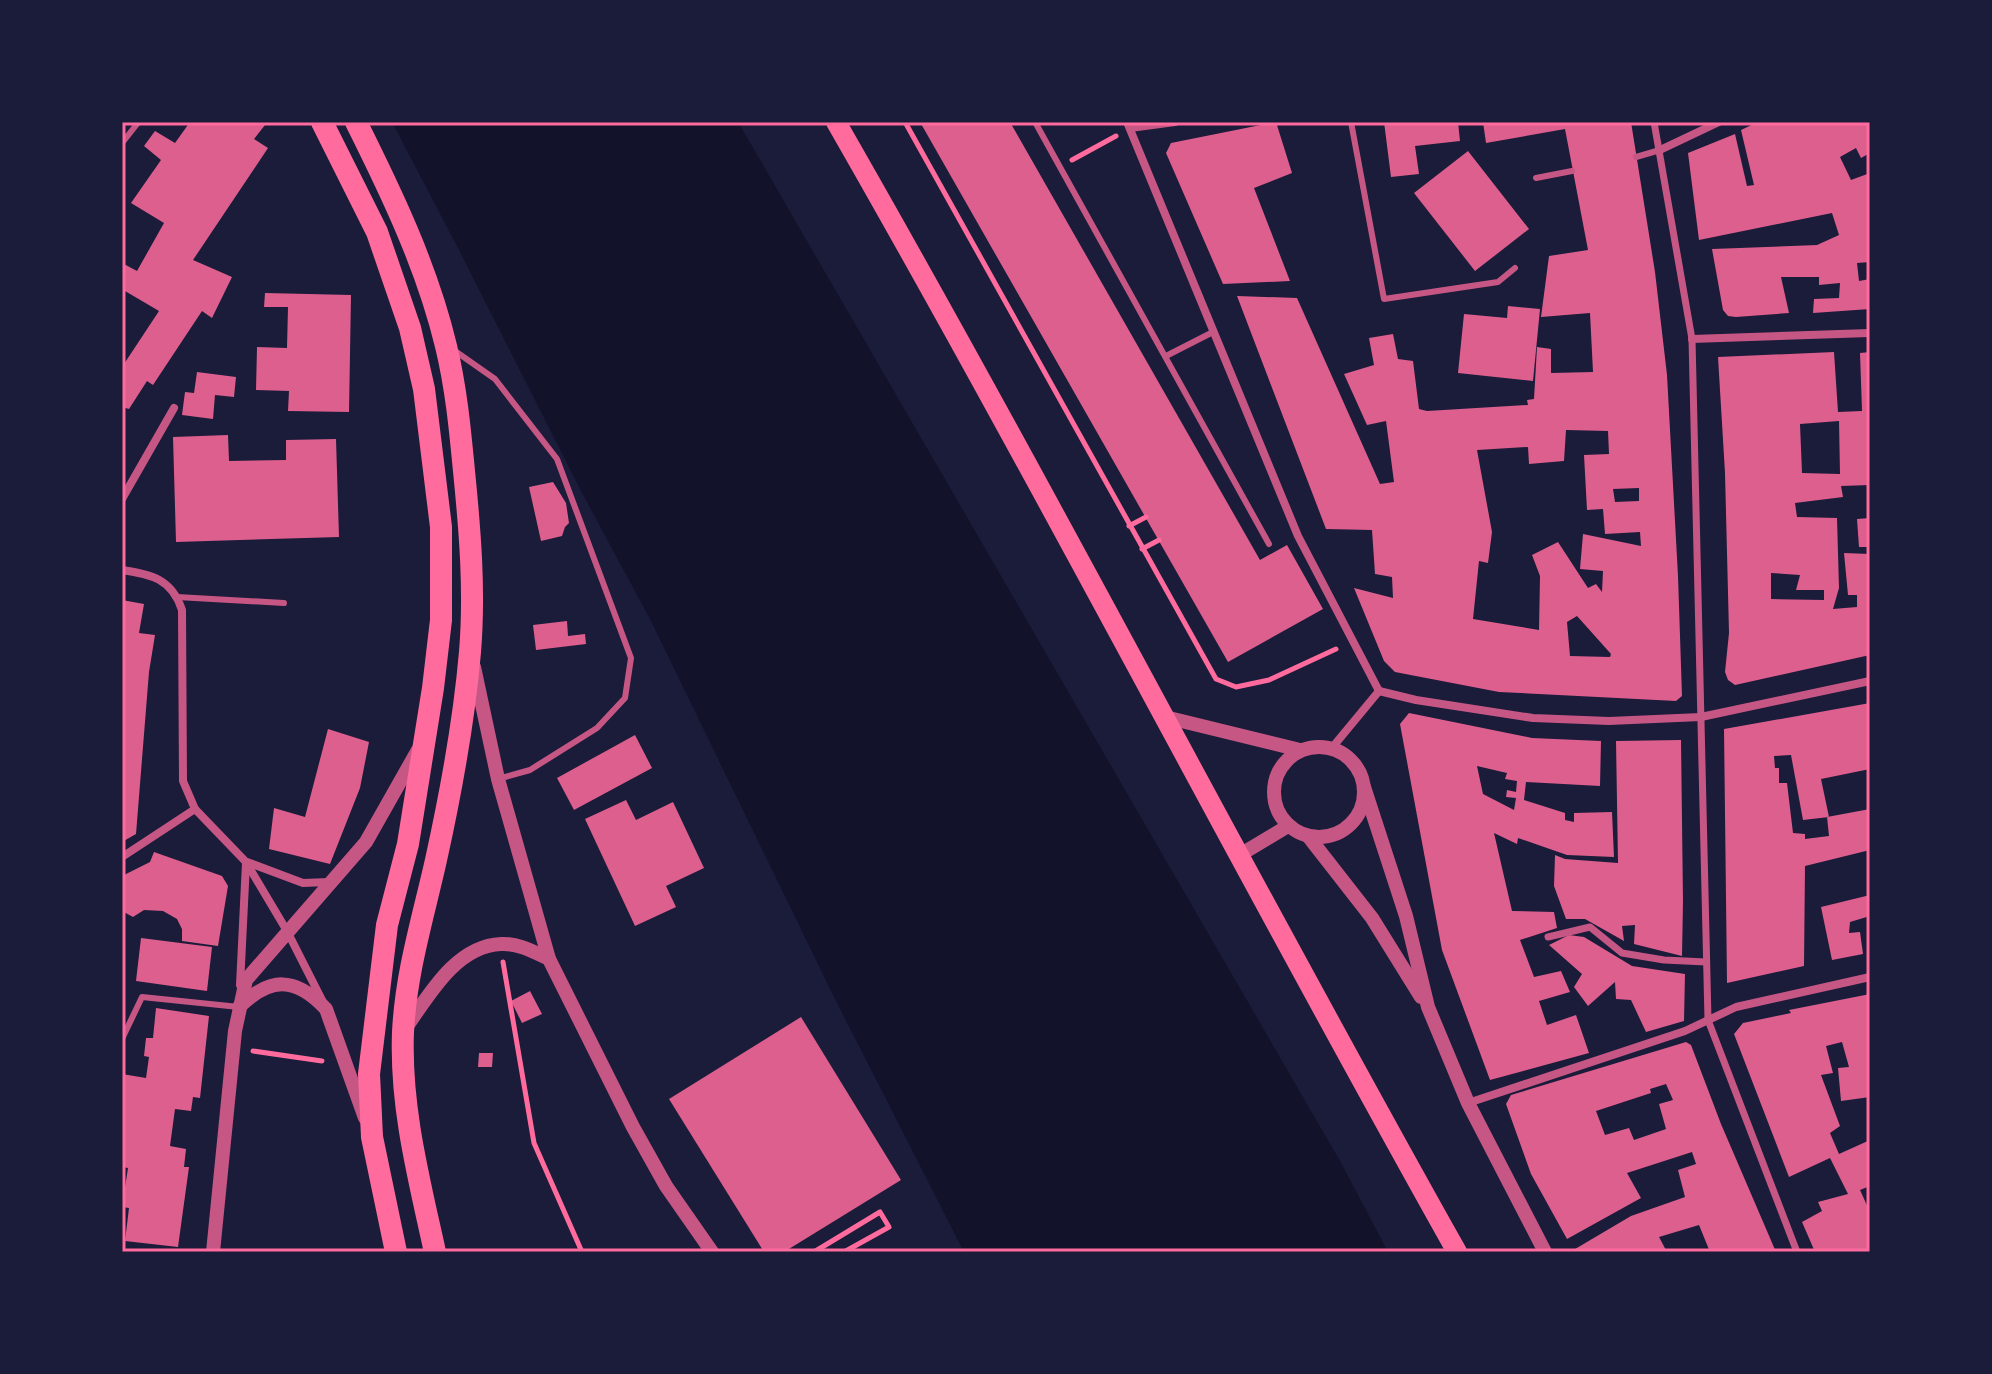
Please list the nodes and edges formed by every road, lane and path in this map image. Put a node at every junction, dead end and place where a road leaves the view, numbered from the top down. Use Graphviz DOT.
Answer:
graph roads {
  1 [pos="322,122"];
  2 [pos="356,122"];
  3 [pos="836,122"];
  4 [pos="905,122"];
  5 [pos="1035,122"];
  6 [pos="1175,122"];
  7 [pos="1351,122"];
  8 [pos="1654,122"];
  9 [pos="1719,122"];
  10 [pos="137,124"];
  11 [pos="1129,125"];
  12 [pos="122,143"];
  13 [pos="1660,150"];
  14 [pos="1636,157"];
  15 [pos="1060,166"];
  16 [pos="1572,171"];
  17 [pos="1536,178"];
  18 [pos="1515,268"];
  19 [pos="1213,332"];
  20 [pos="1870,333"];
  21 [pos="1692,339"];
  22 [pos="446,345"];
  23 [pos="1166,356"];
  24 [pos="174,408"];
  25 [pos="122,499"];
  26 [pos="1146,517"];
  27 [pos="1129,526"];
  28 [pos="1159,540"];
  29 [pos="1269,544"];
  30 [pos="1142,549"];
  31 [pos="122,570"];
  32 [pos="177,597"];
  33 [pos="284,603"];
  34 [pos="1354,644"];
  35 [pos="470,651"];
  36 [pos="1870,681"];
  37 [pos="1379,691"];
  38 [pos="1165,717"];
  39 [pos="1701,717"];
  40 [pos="423,741"];
  41 [pos="1331,749"];
  42 [pos="1300,750"];
  43 [pos="498,779"];
  44 [pos="1364,787"];
  45 [pos="195,809"];
  46 [pos="1288,826"];
  47 [pos="1308,836"];
  48 [pos="1238,856"];
  49 [pos="122,857"];
  50 [pos="246,862"];
  51 [pos="333,882"];
  52 [pos="287,931"];
  53 [pos="1548,937"];
  54 [pos="549,959"];
  55 [pos="503,961"];
  56 [pos="1706,962"];
  57 [pos="1870,977"];
  58 [pos="239,1007"];
  59 [pos="1428,1007"];
  60 [pos="326,1009"];
  61 [pos="1708,1020"];
  62 [pos="403,1031"];
  63 [pos="122,1039"];
  64 [pos="264,1052"];
  65 [pos="322,1061"];
  66 [pos="1468,1103"];
  67 [pos="372,1137"];
  68 [pos="213,1252"];
  69 [pos="396,1252"];
  70 [pos="435,1252"];
  71 [pos="582,1252"];
  72 [pos="712,1252"];
  73 [pos="814,1252"];
  74 [pos="844,1252"];
  75 [pos="1457,1252"];
  76 [pos="1545,1252"];
  77 [pos="1797,1252"];
  1 -- 40 [label="highway"];
  2 -- 22 [label="highway"];
  3 -- 38 [label="main road"];
  4 -- 27 [label="path"];
  5 -- 15 [label="lane"];
  6 -- 11 [label="street"];
  7 -- 18 [label="lane"];
  8 -- 13 [label="street"];
  9 -- 13 [label="street"];
  10 -- 12 [label="lane"];
  11 -- 15 [label="path"];
  11 -- 19 [label="street"];
  13 -- 14 [label="lane"];
  13 -- 21 [label="street"];
  15 -- 23 [label="lane"];
  16 -- 17 [label="lane"];
  19 -- 23 [label="lane"];
  19 -- 34 [label="street"];
  20 -- 21 [label="street"];
  21 -- 39 [label="street"];
  22 -- 35 [label="highway"];
  22 -- 43 [label="lane"];
  23 -- 29 [label="lane"];
  24 -- 25 [label="street"];
  26 -- 27 [label="path"];
  27 -- 30 [label="path"];
  28 -- 30 [label="path"];
  30 -- 34 [label="path"];
  31 -- 32 [label="street"];
  32 -- 33 [label="lane"];
  32 -- 45 [label="street"];
  34 -- 37 [label="street"];
  35 -- 43 [label="street"];
  35 -- 62 [label="highway"];
  36 -- 39 [label="street"];
  37 -- 39 [label="street"];
  37 -- 41 [label="street"];
  38 -- 42 [label="street"];
  38 -- 48 [label="main road"];
  39 -- 56 [label="street"];
  40 -- 51 [label="street"];
  40 -- 67 [label="highway"];
  41 -- 42 [label="street"];
  41 -- 44 [label="street"];
  42 -- 46 [label="street"];
  43 -- 54 [label="street"];
  44 -- 47 [label="street"];
  44 -- 59 [label="street"];
  45 -- 49 [label="street"];
  45 -- 50 [label="street"];
  46 -- 47 [label="street"];
  46 -- 48 [label="street"];
  47 -- 59 [label="street"];
  48 -- 75 [label="main road"];
  50 -- 51 [label="street"];
  50 -- 52 [label="street"];
  50 -- 58 [label="street"];
  51 -- 52 [label="street"];
  52 -- 58 [label="street"];
  52 -- 60 [label="street"];
  53 -- 56 [label="street"];
  54 -- 62 [label="street"];
  54 -- 72 [label="street"];
  55 -- 71 [label="path"];
  56 -- 61 [label="street"];
  57 -- 61 [label="street"];
  58 -- 60 [label="street"];
  58 -- 63 [label="lane"];
  58 -- 68 [label="street"];
  59 -- 66 [label="street"];
  60 -- 67 [label="street"];
  61 -- 66 [label="street"];
  61 -- 77 [label="street"];
  62 -- 70 [label="highway"];
  64 -- 65 [label="path"];
  66 -- 76 [label="street"];
  67 -- 69 [label="highway"];
  73 -- 74 [label="path"];
}
